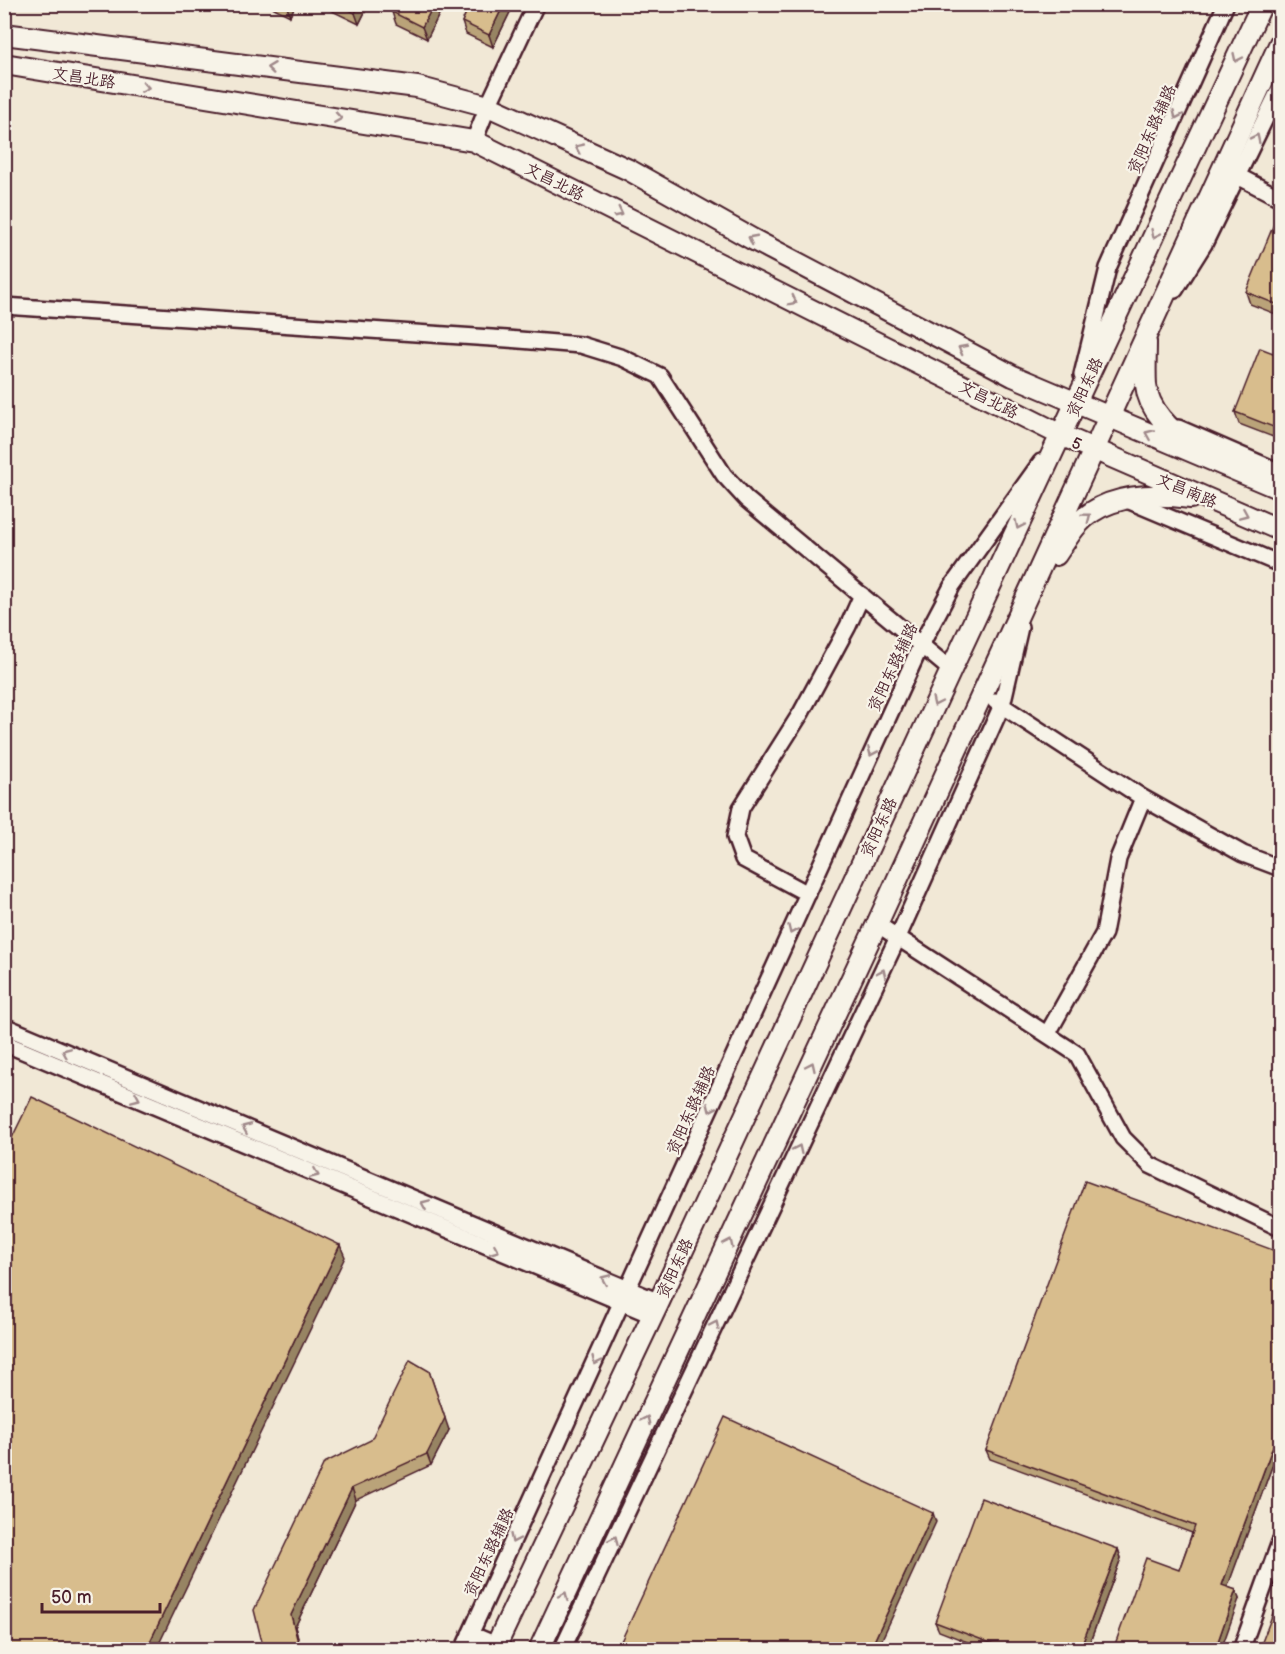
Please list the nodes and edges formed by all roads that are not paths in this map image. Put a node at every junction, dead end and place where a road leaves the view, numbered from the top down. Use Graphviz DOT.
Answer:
graph roads {
  1 [pos="536,4"];
  2 [pos="1226,4"];
  3 [pos="1262,4"];
  4 [pos="4,34"];
  5 [pos="1281,43"];
  6 [pos="4,64"];
  7 [pos="1281,88"];
  8 [pos="488,106"];
  9 [pos="474,141"];
  10 [pos="1230,172"];
  11 [pos="1281,198"];
  12 [pos="4,306"];
  13 [pos="1146,336"];
  14 [pos="1076,404"];
  15 [pos="1108,417"];
  16 [pos="1166,423"];
  17 [pos="1061,435"];
  18 [pos="1093,451"];
  19 [pos="1227,467"];
  20 [pos="1281,472"];
  21 [pos="1281,489"];
  22 [pos="1125,499"];
  23 [pos="1212,501"];
  24 [pos="1281,530"];
  25 [pos="1281,564"];
  26 [pos="862,595"];
  27 [pos="1026,597"];
  28 [pos="921,645"];
  29 [pos="951,670"];
  30 [pos="983,693"];
  31 [pos="1002,705"];
  32 [pos="1143,798"];
  33 [pos="1281,868"];
  34 [pos="808,894"];
  35 [pos="878,924"];
  36 [pos="898,937"];
  37 [pos="4,1026"];
  38 [pos="1048,1033"];
  39 [pos="4,1043"];
  40 [pos="1281,1228"];
  41 [pos="626,1296"];
  42 [pos="656,1309"];
  43 [pos="678,1351"];
  44 [pos="698,1361"];
  45 [pos="1281,1542"];
  46 [pos="470,1634"];
  47 [pos="495,1647"];
  48 [pos="463,1650"];
  49 [pos="539,1650"];
  50 [pos="562,1650"];
  51 [pos="1241,1650"];
  1 -- 8 [label="street"];
  2 -- 14 [label="street, 资阳东路辅路, one-way"];
  3 -- 14 [label="main road, 资阳东路, one-way"];
  8 -- 4 [label="main road, one-way"];
  5 -- 10 [label="main road"];
  6 -- 9 [label="main road, 文昌北路, one-way"];
  10 -- 7 [label="street, one-way"];
  8 -- 9 [label="street"];
  14 -- 8 [label="main road, one-way"];
  9 -- 17 [label="main road, 文昌北路, one-way"];
  10 -- 11 [label="street"];
  10 -- 13 [label="main road"];
  12 -- 26 [label="street"];
  13 -- 15 [label="main road"];
  13 -- 16 [label="main road"];
  14 -- 15 [label="main road"];
  14 -- 17 [label="main road, 资阳东路"];
  15 -- 18 [label="main road"];
  19 -- 15 [label="main road, one-way"];
  16 -- 19 [label="main road"];
  16 -- 20 [label="street"];
  17 -- 18 [label="main road, 5"];
  17 -- 28 [label="street, 资阳东路辅路"];
  17 -- 29 [label="main road, 资阳东路, one-way"];
  18 -- 23 [label="main road, 文昌南路"];
  18 -- 27 [label="main road"];
  19 -- 21 [label="main road"];
  22 -- 23 [label="main road"];
  22 -- 25 [label="street"];
  27 -- 22 [label="main road, one-way"];
  23 -- 24 [label="main road, 文昌南路, one-way"];
  26 -- 28 [label="street"];
  26 -- 34 [label="street"];
  27 -- 30 [label="main road"];
  27 -- 31 [label="street"];
  28 -- 29 [label="street"];
  28 -- 34 [label="street, 资阳东路辅路, one-way"];
  29 -- 42 [label="main road, 资阳东路, one-way"];
  30 -- 31 [label="street"];
  30 -- 35 [label="main road"];
  31 -- 32 [label="street"];
  31 -- 36 [label="street"];
  32 -- 33 [label="street"];
  32 -- 38 [label="street"];
  34 -- 41 [label="street, 资阳东路辅路, one-way"];
  35 -- 36 [label="street"];
  43 -- 35 [label="main road, one-way"];
  36 -- 38 [label="street"];
  44 -- 36 [label="street, one-way"];
  41 -- 37 [label="street, one-way"];
  38 -- 40 [label="street"];
  39 -- 41 [label="street, one-way"];
  41 -- 42 [label="street"];
  41 -- 46 [label="street, 资阳东路辅路, one-way"];
  42 -- 47 [label="main road, 资阳东路"];
  43 -- 44 [label="street"];
  49 -- 43 [label="main road, one-way"];
  50 -- 44 [label="street, one-way"];
  45 -- 51 [label="street"];
  46 -- 47 [label="street"];
  46 -- 48 [label="street, 资阳东路辅路"];
}
